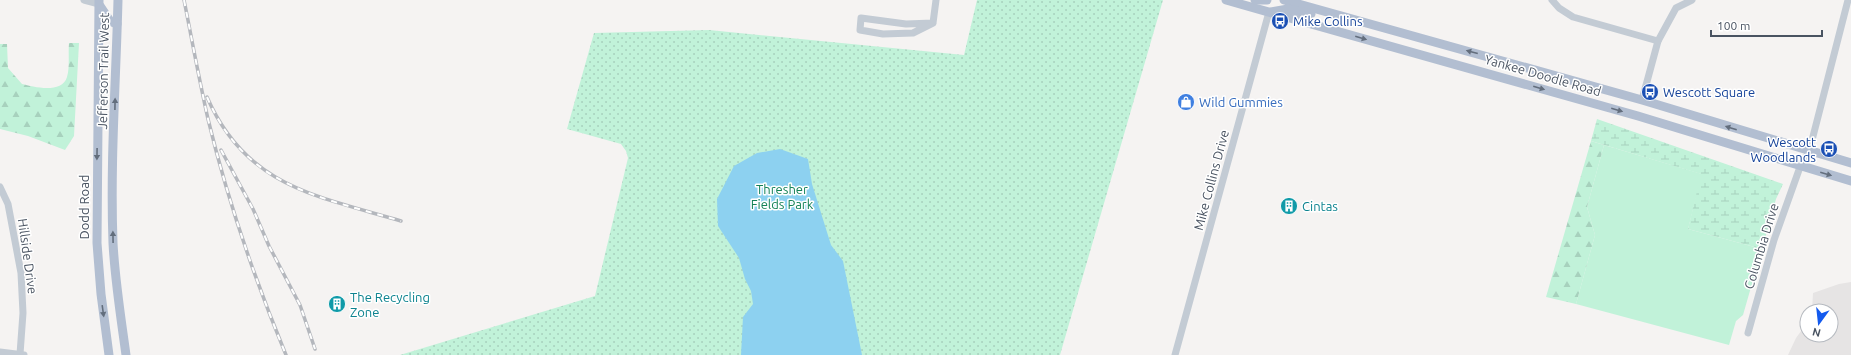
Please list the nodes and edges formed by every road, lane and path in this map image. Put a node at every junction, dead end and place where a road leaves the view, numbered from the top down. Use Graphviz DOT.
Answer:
graph roads {
  1 [pos="84,0"];
  2 [pos="118,0"];
  3 [pos="936,0"];
  4 [pos="1226,0"];
  5 [pos="1255,0"];
  6 [pos="1268,0"];
  7 [pos="1284,0"];
  8 [pos="1552,0"];
  9 [pos="1692,0"];
  10 [pos="1848,0"];
  11 [pos="99,2"];
  12 [pos="1269,12"];
  13 [pos="933,23"];
  14 [pos="118,24"];
  15 [pos="1413,36"];
  16 [pos="1658,41"];
  17 [pos="99,59"];
  18 [pos="1642,100"];
  19 [pos="1809,152"];
  20 [pos="1851,164"];
  21 [pos="1800,167"];
  22 [pos="1851,181"];
  23 [pos="0,187"];
  24 [pos="1748,333"];
  25 [pos="0,352"];
  26 [pos="22,355"];
  27 [pos="109,355"];
  28 [pos="126,355"];
  29 [pos="1175,355"];
  1 -- 11 [label="street"];
  2 -- 14 [label="main road, Jefferson Trail West"];
  3 -- 13 [label="street"];
  4 -- 12 [label="main road, Yankee Doodle Road"];
  5 -- 6 [label="main road"];
  7 -- 15 [label="main road, Yankee Doodle Road"];
  8 -- 16 [label="street"];
  9 -- 16 [label="street"];
  10 -- 19 [label="street, Columbia Drive"];
  11 -- 14 [label="main road"];
  11 -- 17 [label="main road, Jefferson Trail West"];
  12 -- 15 [label="main road"];
  12 -- 21 [label="main road, Yankee Doodle Road, one-way"];
  12 -- 29 [label="street, Mike Collins Drive"];
  13 -- 13 [label="street"];
  28 -- 14 [label="main road, Jefferson Trail West, one-way"];
  18 -- 15 [label="main road, Yankee Doodle Road, one-way"];
  16 -- 18 [label="street"];
  17 -- 27 [label="main road, Dodd Road, one-way"];
  19 -- 18 [label="main road, Yankee Doodle Road, one-way"];
  19 -- 20 [label="main road, Yankee Doodle Road"];
  19 -- 21 [label="street, Columbia Drive"];
  21 -- 22 [label="main road, Yankee Doodle Road, one-way"];
  21 -- 24 [label="street, Columbia Drive"];
  23 -- 26 [label="street, Hillside Drive"];
  25 -- 26 [label="street"];
}
